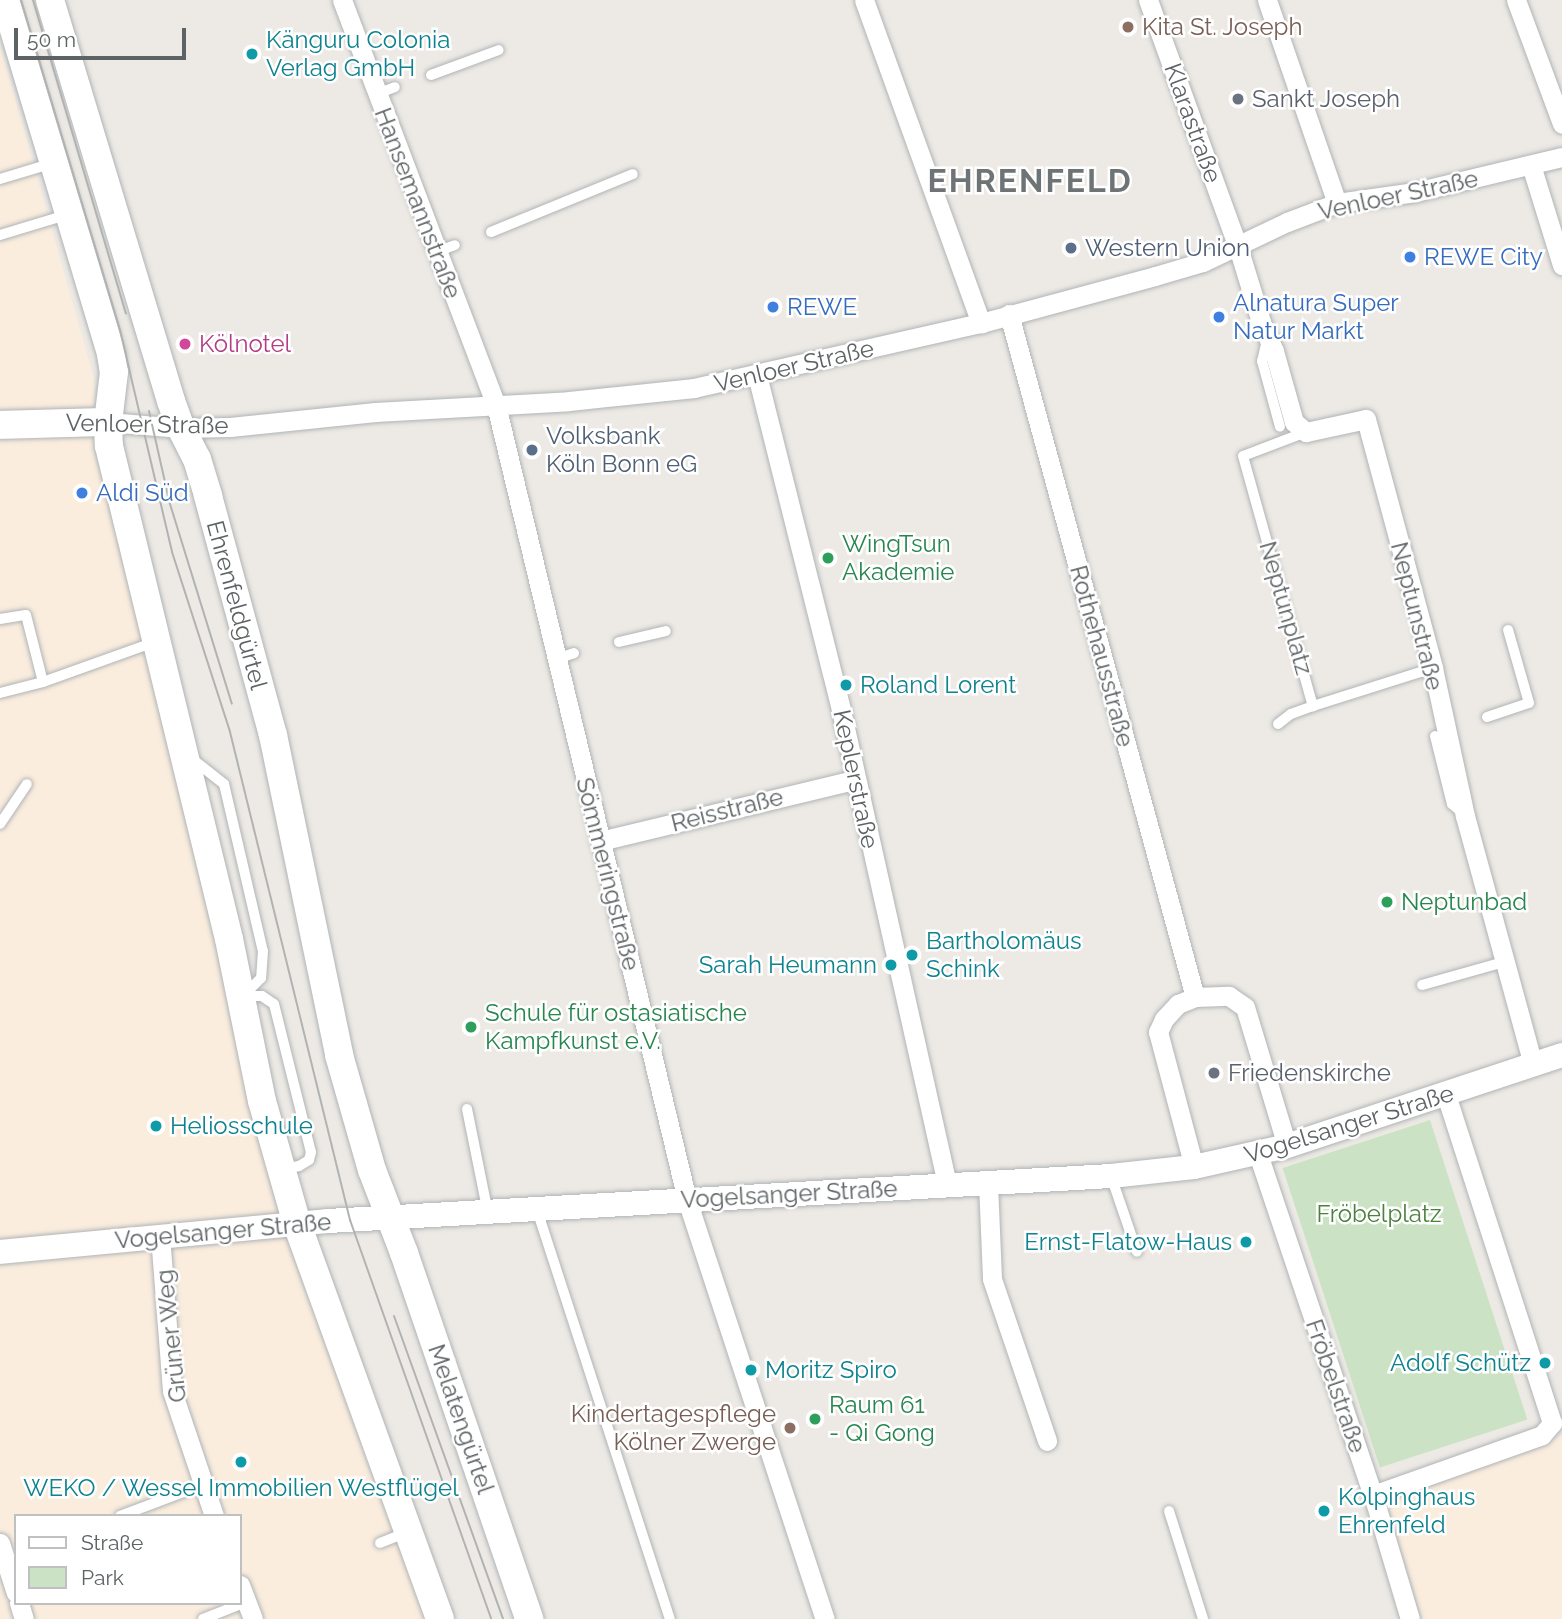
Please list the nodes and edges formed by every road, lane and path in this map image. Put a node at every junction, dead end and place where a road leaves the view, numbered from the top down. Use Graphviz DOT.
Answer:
graph roads {
  1 [pos="5,0"];
  2 [pos="50,0"];
  3 [pos="342,0"];
  4 [pos="864,0"];
  5 [pos="1148,0"];
  6 [pos="1267,0"];
  7 [pos="1516,0"];
  8 [pos="499,50"];
  9 [pos="431,75"];
  10 [pos="1562,124"];
  11 [pos="1562,157"];
  12 [pos="53,163"];
  13 [pos="1531,165"];
  14 [pos="633,174"];
  15 [pos="0,179"];
  16 [pos="1337,203"];
  17 [pos="68,214"];
  18 [pos="491,232"];
  19 [pos="0,235"];
  20 [pos="455,245"];
  21 [pos="1238,247"];
  22 [pos="435,252"];
  23 [pos="1562,265"];
  24 [pos="1009,314"];
  25 [pos="981,323"];
  26 [pos="1267,340"];
  27 [pos="757,375"];
  28 [pos="496,404"];
  29 [pos="108,422"];
  30 [pos="0,425"];
  31 [pos="1280,427"];
  32 [pos="181,428"];
  33 [pos="1306,432"];
  34 [pos="0,619"];
  35 [pos="1508,630"];
  36 [pos="666,631"];
  37 [pos="156,635"];
  38 [pos="619,642"];
  39 [pos="1433,668"];
  40 [pos="43,682"];
  41 [pos="0,693"];
  42 [pos="1313,706"];
  43 [pos="1487,717"];
  44 [pos="1278,724"];
  45 [pos="854,779"];
  46 [pos="27,785"];
  47 [pos="0,824"];
  48 [pos="600,841"];
  49 [pos="1504,962"];
  50 [pos="1422,985"];
  51 [pos="1195,998"];
  52 [pos="1562,1055"];
  53 [pos="1533,1065"];
  54 [pos="1446,1094"];
  55 [pos="467,1109"];
  56 [pos="1287,1146"];
  57 [pos="1258,1154"];
  58 [pos="1194,1167"];
  59 [pos="1111,1176"];
  60 [pos="988,1183"];
  61 [pos="947,1185"];
  62 [pos="687,1200"];
  63 [pos="537,1209"];
  64 [pos="488,1213"];
  65 [pos="391,1220"];
  66 [pos="297,1224"];
  67 [pos="160,1235"];
  68 [pos="0,1252"];
  69 [pos="1137,1252"];
  70 [pos="1047,1441"];
  71 [pos="202,1485"];
  72 [pos="1373,1495"];
  73 [pos="1169,1511"];
  74 [pos="125,1514"];
  75 [pos="213,1514"];
  76 [pos="408,1532"];
  77 [pos="380,1543"];
  78 [pos="2,1553"];
  79 [pos="14,1593"];
  80 [pos="238,1605"];
  81 [pos="203,1619"];
  82 [pos="440,1619"];
  83 [pos="529,1619"];
  84 [pos="670,1619"];
  85 [pos="825,1619"];
  86 [pos="1203,1619"];
  87 [pos="1410,1619"];
  1 -- 12 [label="main road"];
  2 -- 32 [label="main road, Ehrenfeldgürtel"];
  3 -- 22 [label="street, Hansemannstraße"];
  4 -- 25 [label="street"];
  5 -- 21 [label="street, Klarastraße"];
  6 -- 16 [label="street"];
  7 -- 10 [label="street"];
  8 -- 9 [label="lane"];
  11 -- 13 [label="street, Venloer Straße"];
  12 -- 15 [label="lane"];
  12 -- 17 [label="main road"];
  13 -- 16 [label="street, Venloer Straße"];
  13 -- 23 [label="street"];
  14 -- 18 [label="lane"];
  16 -- 21 [label="street, Venloer Straße"];
  17 -- 19 [label="lane"];
  17 -- 29 [label="main road"];
  20 -- 22 [label="lane"];
  21 -- 24 [label="street, Venloer Straße"];
  21 -- 26 [label="street"];
  22 -- 28 [label="street, Hansemannstraße"];
  24 -- 25 [label="street, Venloer Straße"];
  24 -- 51 [label="street, Rothehausstraße"];
  25 -- 27 [label="street, Venloer Straße"];
  26 -- 31 [label="lane"];
  26 -- 33 [label="street"];
  27 -- 28 [label="street, Venloer Straße"];
  27 -- 45 [label="street, Keplerstraße"];
  28 -- 32 [label="street, Venloer Straße"];
  28 -- 48 [label="street, Sömmeringstraße"];
  29 -- 30 [label="main road, Venloer Straße"];
  29 -- 32 [label="street, Venloer Straße"];
  29 -- 37 [label="main road"];
  32 -- 65 [label="main road, Ehrenfeldgürtel"];
  33 -- 39 [label="street, Neptunstraße"];
  33 -- 42 [label="lane, Neptunplatz"];
  34 -- 40 [label="lane"];
  35 -- 43 [label="lane"];
  36 -- 38 [label="lane"];
  37 -- 40 [label="lane"];
  37 -- 66 [label="main road"];
  39 -- 42 [label="lane, Neptunplatz"];
  39 -- 49 [label="street, Neptunstraße"];
  40 -- 41 [label="lane"];
  42 -- 44 [label="lane"];
  45 -- 48 [label="street, Reisstraße"];
  45 -- 61 [label="street, Keplerstraße"];
  46 -- 47 [label="lane"];
  48 -- 62 [label="street, Sömmeringstraße"];
  49 -- 50 [label="lane"];
  49 -- 53 [label="street, Neptunstraße"];
  51 -- 56 [label="street"];
  51 -- 58 [label="street"];
  52 -- 53 [label="street, Vogelsanger Straße"];
  53 -- 54 [label="street, Vogelsanger Straße"];
  54 -- 56 [label="street, Vogelsanger Straße"];
  54 -- 72 [label="street"];
  55 -- 64 [label="lane"];
  56 -- 57 [label="street, Vogelsanger Straße"];
  57 -- 58 [label="street, Vogelsanger Straße"];
  57 -- 72 [label="street, Fröbelstraße"];
  58 -- 59 [label="street, Vogelsanger Straße"];
  59 -- 60 [label="street, Vogelsanger Straße"];
  59 -- 69 [label="lane"];
  60 -- 61 [label="street, Vogelsanger Straße"];
  60 -- 70 [label="street"];
  61 -- 62 [label="street, Vogelsanger Straße"];
  62 -- 63 [label="street, Vogelsanger Straße"];
  62 -- 85 [label="street, Sömmeringstraße"];
  63 -- 64 [label="street, Vogelsanger Straße"];
  63 -- 84 [label="lane"];
  64 -- 65 [label="street, Vogelsanger Straße"];
  65 -- 66 [label="street, Vogelsanger Straße"];
  65 -- 83 [label="main road, Melatengürtel"];
  66 -- 67 [label="street, Vogelsanger Straße"];
  66 -- 76 [label="main road"];
  67 -- 68 [label="street, Vogelsanger Straße"];
  67 -- 71 [label="street, Grüner Weg"];
  71 -- 74 [label="lane"];
  71 -- 75 [label="street, Grüner Weg"];
  72 -- 87 [label="street, Fröbelstraße"];
  73 -- 86 [label="lane"];
  76 -- 77 [label="lane"];
  76 -- 82 [label="main road"];
  78 -- 79 [label="street"];
  80 -- 81 [label="lane"];
}
